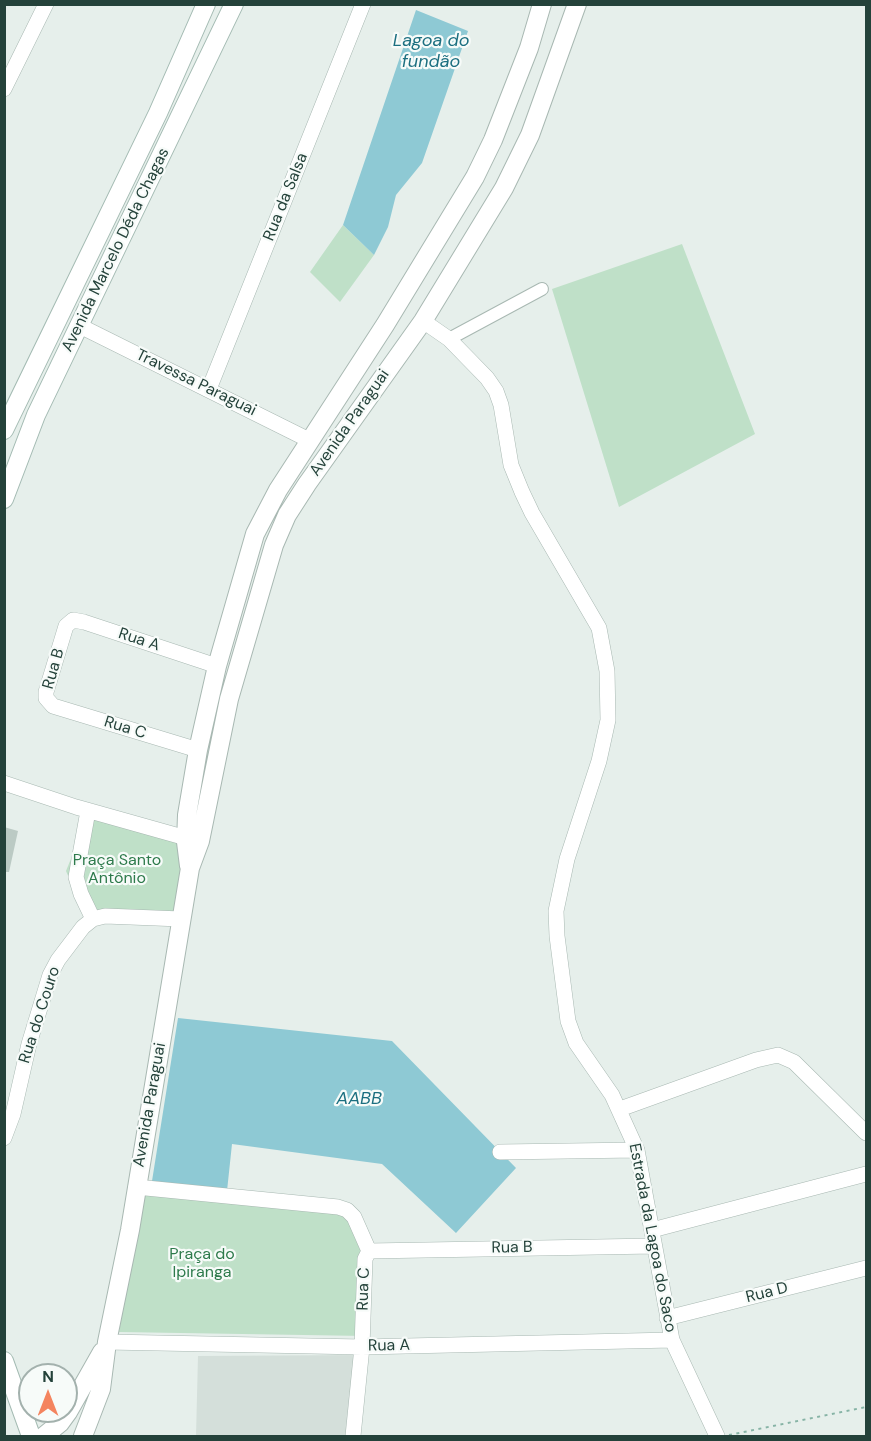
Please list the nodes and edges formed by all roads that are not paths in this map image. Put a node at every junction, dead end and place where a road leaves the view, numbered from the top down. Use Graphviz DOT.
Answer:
graph roads {
  1 [pos="46,4"];
  2 [pos="206,4"];
  3 [pos="234,4"];
  4 [pos="363,4"];
  5 [pos="542,4"];
  6 [pos="577,4"];
  7 [pos="4,89"];
  8 [pos="95,242"];
  9 [pos="115,252"];
  10 [pos="82,267"];
  11 [pos="103,277"];
  12 [pos="542,289"];
  13 [pos="423,321"];
  14 [pos="80,326"];
  15 [pos="449,339"];
  16 [pos="209,389"];
  17 [pos="4,430"];
  18 [pos="311,441"];
  19 [pos="4,499"];
  20 [pos="65,631"];
  21 [pos="217,666"];
  22 [pos="53,706"];
  23 [pos="198,750"];
  24 [pos="4,783"];
  25 [pos="87,811"];
  26 [pos="193,840"];
  27 [pos="93,919"];
  28 [pos="181,919"];
  29 [pos="620,1109"];
  30 [pos="867,1133"];
  31 [pos="4,1137"];
  32 [pos="637,1150"];
  33 [pos="500,1152"];
  34 [pos="867,1173"];
  35 [pos="136,1188"];
  36 [pos="652,1230"];
  37 [pos="654,1246"];
  38 [pos="369,1251"];
  39 [pos="867,1268"];
  40 [pos="667,1318"];
  41 [pos="672,1340"];
  42 [pos="107,1342"];
  43 [pos="362,1347"];
  44 [pos="4,1361"];
  45 [pos="31,1437"];
  46 [pos="44,1437"];
  47 [pos="83,1437"];
  48 [pos="353,1437"];
  49 [pos="719,1437"];
  1 -- 7 [label="street"];
  2 -- 8 [label="street, Avenida Marcelo Déda Chagas"];
  3 -- 9 [label="street, Avenida Marcelo Déda Chagas"];
  4 -- 16 [label="street, Rua da Salsa"];
  5 -- 18 [label="street, Avenida Paraguai"];
  6 -- 13 [label="street, Avenida Paraguai"];
  8 -- 9 [label="street"];
  8 -- 10 [label="street, Avenida Marcelo Déda Chagas"];
  9 -- 11 [label="street, Avenida Marcelo Déda Chagas"];
  10 -- 11 [label="street"];
  10 -- 17 [label="street, Avenida Marcelo Déda Chagas"];
  11 -- 14 [label="street, Avenida Marcelo Déda Chagas"];
  12 -- 15 [label="street"];
  13 -- 15 [label="street, Estrada da Lagoa do Saco"];
  13 -- 26 [label="street, Avenida Paraguai"];
  14 -- 16 [label="street, Travessa Paraguai"];
  14 -- 19 [label="street, Avenida Marcelo Déda Chagas"];
  15 -- 29 [label="street, Estrada da Lagoa do Saco"];
  16 -- 18 [label="street, Travessa Paraguai"];
  18 -- 21 [label="street, Avenida Paraguai"];
  20 -- 21 [label="street, Rua A"];
  20 -- 22 [label="street, Rua B"];
  21 -- 23 [label="street, Avenida Paraguai"];
  22 -- 23 [label="street, Rua C"];
  23 -- 26 [label="street, Avenida Paraguai"];
  24 -- 25 [label="street"];
  25 -- 26 [label="street"];
  25 -- 27 [label="street"];
  26 -- 28 [label="street, Avenida Paraguai"];
  27 -- 28 [label="street"];
  27 -- 31 [label="street, Rua do Couro"];
  28 -- 35 [label="street, Avenida Paraguai"];
  29 -- 30 [label="street"];
  29 -- 32 [label="street, Estrada da Lagoa do Saco"];
  32 -- 33 [label="street"];
  32 -- 36 [label="street, Estrada da Lagoa do Saco"];
  34 -- 36 [label="street"];
  35 -- 38 [label="street"];
  35 -- 42 [label="street, Avenida Paraguai"];
  36 -- 37 [label="street, Estrada da Lagoa do Saco"];
  37 -- 38 [label="street, Rua B"];
  37 -- 40 [label="street, Estrada da Lagoa do Saco"];
  38 -- 43 [label="street, Rua C"];
  39 -- 40 [label="street, Rua D"];
  40 -- 41 [label="street, Estrada da Lagoa do Saco"];
  41 -- 43 [label="street, Rua A"];
  41 -- 49 [label="street, Estrada da Lagoa do Saco"];
  42 -- 43 [label="street, Rua A"];
  42 -- 46 [label="street, Avenida Paraguai"];
  42 -- 47 [label="street, Avenida Paraguai"];
  43 -- 48 [label="street, Rua C"];
  44 -- 45 [label="street"];
}
